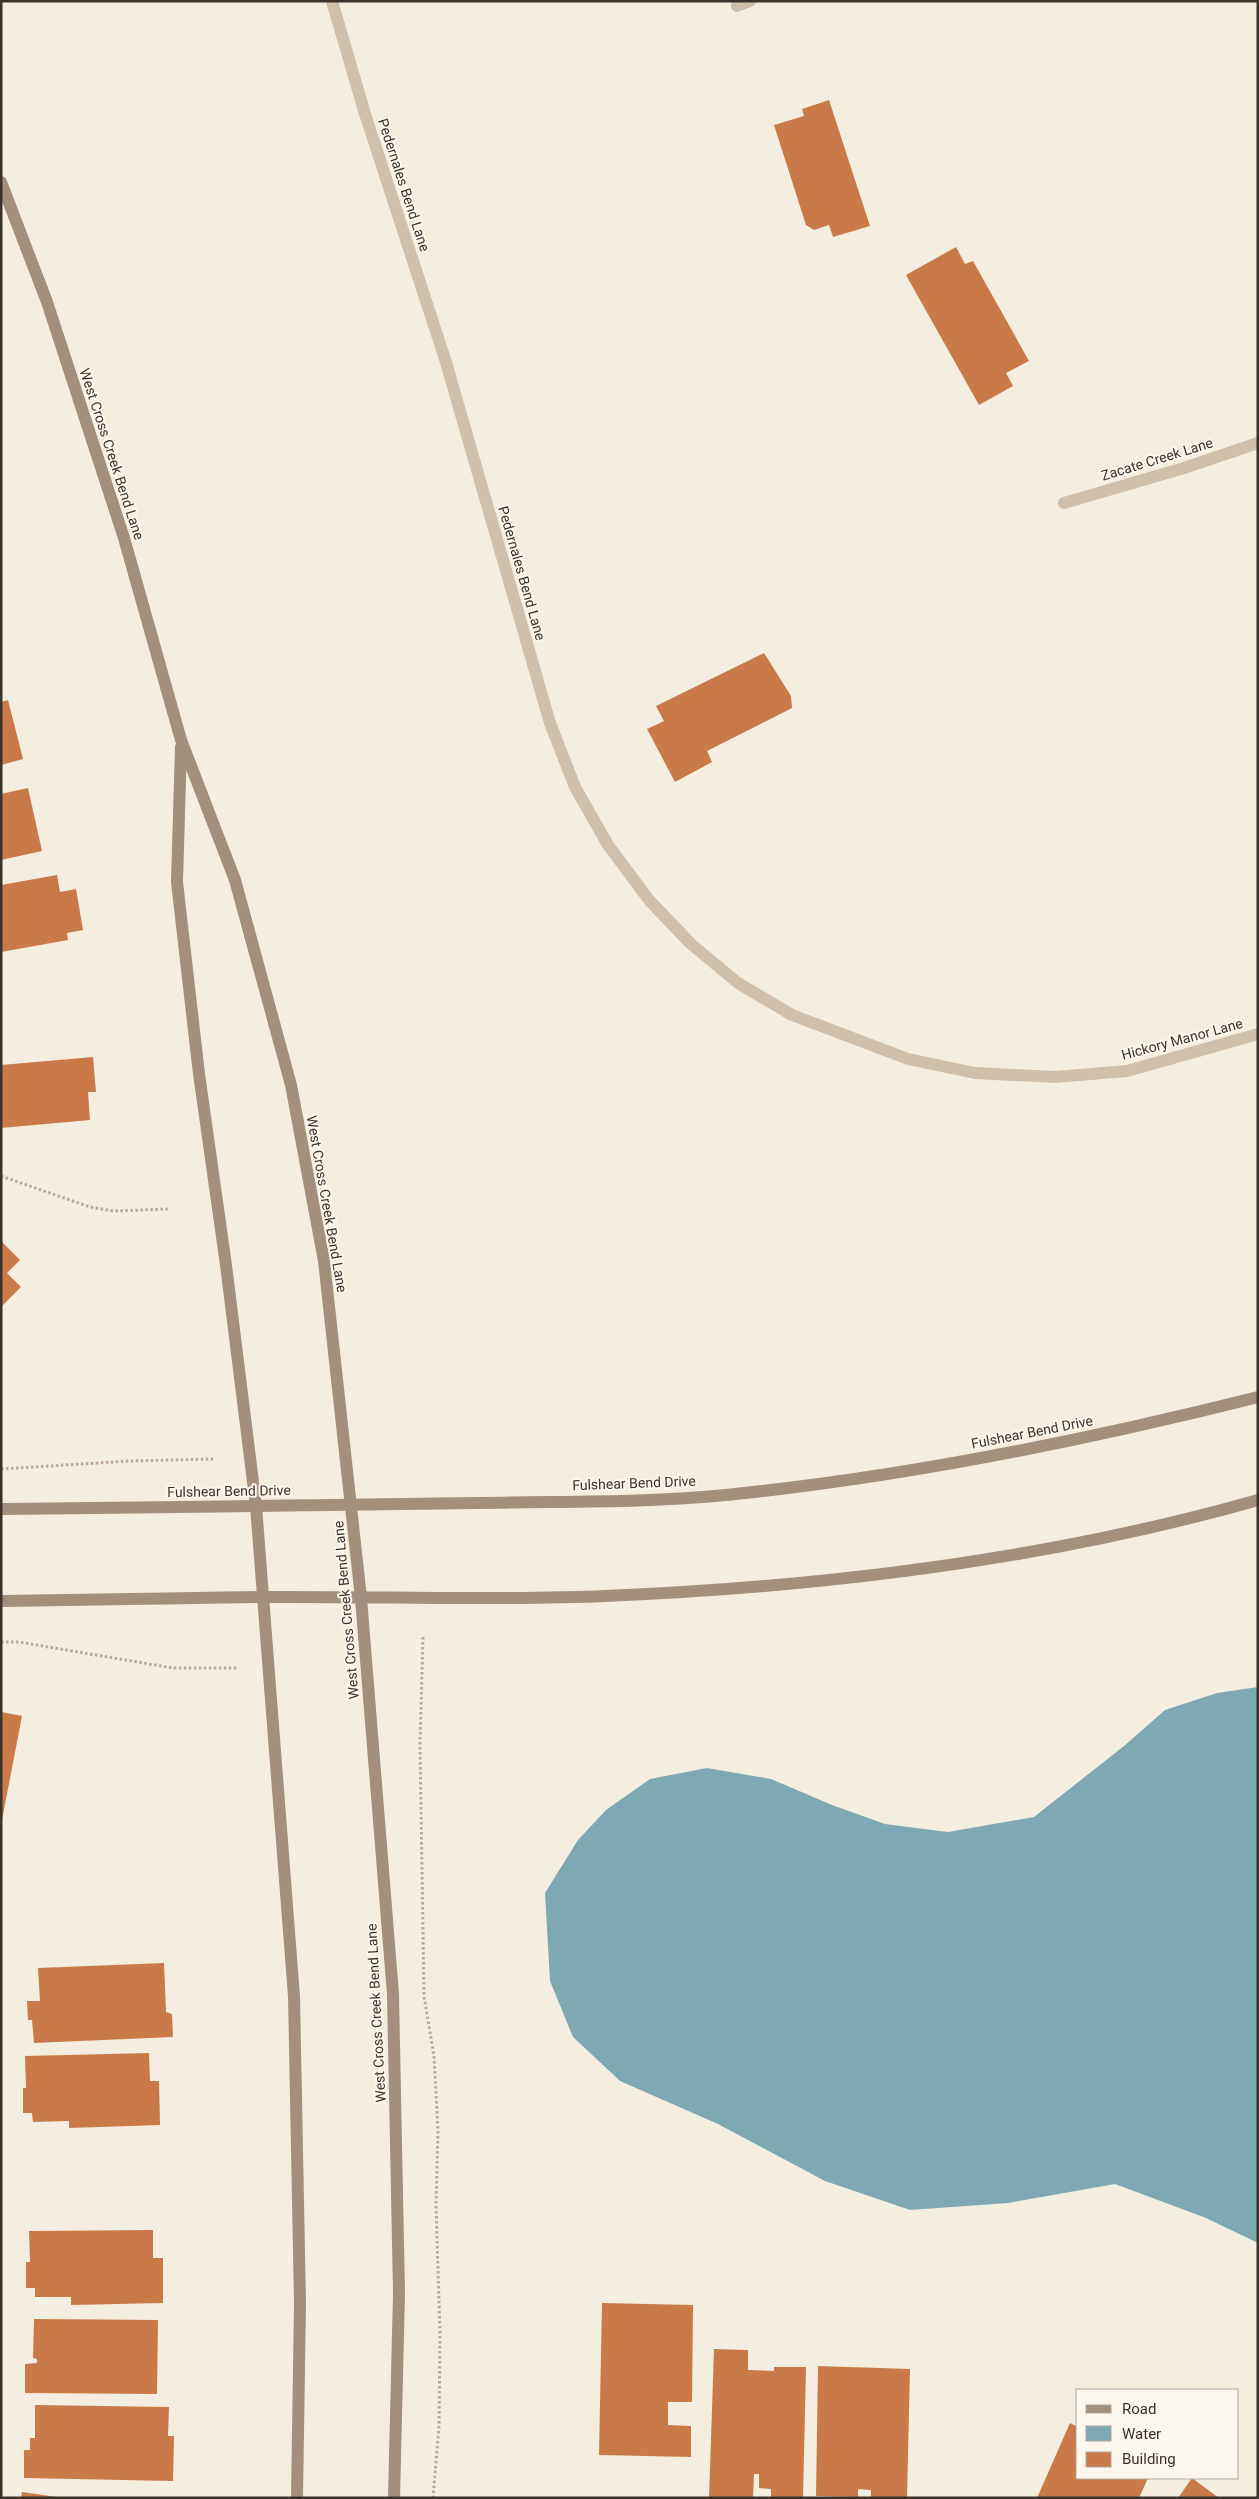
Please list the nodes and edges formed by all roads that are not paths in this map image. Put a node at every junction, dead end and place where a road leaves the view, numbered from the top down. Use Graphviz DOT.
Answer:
graph roads {
  1 [pos="332,1"];
  2 [pos="750,1"];
  3 [pos="737,6"];
  4 [pos="1,182"];
  5 [pos="1258,443"];
  6 [pos="1064,503"];
  7 [pos="181,740"];
  8 [pos="1258,1034"];
  9 [pos="849,1038"];
  10 [pos="1258,1397"];
  11 [pos="1258,1500"];
  12 [pos="352,1505"];
  13 [pos="256,1506"];
  14 [pos="1,1509"];
  15 [pos="264,1597"];
  16 [pos="361,1598"];
  17 [pos="1,1601"];
  18 [pos="297,2498"];
  19 [pos="394,2498"];
  1 -- 9 [label="street, Pedernales Bend Lane"];
  2 -- 3 [label="street"];
  4 -- 7 [label="main road, West Cross Creek Bend Lane"];
  5 -- 6 [label="street, Zacate Creek Lane"];
  7 -- 12 [label="main road, West Cross Creek Bend Lane"];
  7 -- 13 [label="main road, West Cross Creek Bend Lane"];
  8 -- 9 [label="street, Hickory Manor Lane"];
  10 -- 12 [label="main road, Fulshear Bend Drive"];
  11 -- 16 [label="main road"];
  12 -- 13 [label="main road, Fulshear Bend Drive"];
  12 -- 16 [label="main road, West Cross Creek Bend Lane"];
  13 -- 14 [label="main road, Fulshear Bend Drive"];
  13 -- 15 [label="main road, West Cross Creek Bend Lane"];
  15 -- 16 [label="main road"];
  15 -- 17 [label="main road"];
  15 -- 18 [label="main road, West Cross Creek Bend Lane"];
  16 -- 19 [label="main road, West Cross Creek Bend Lane"];
}
